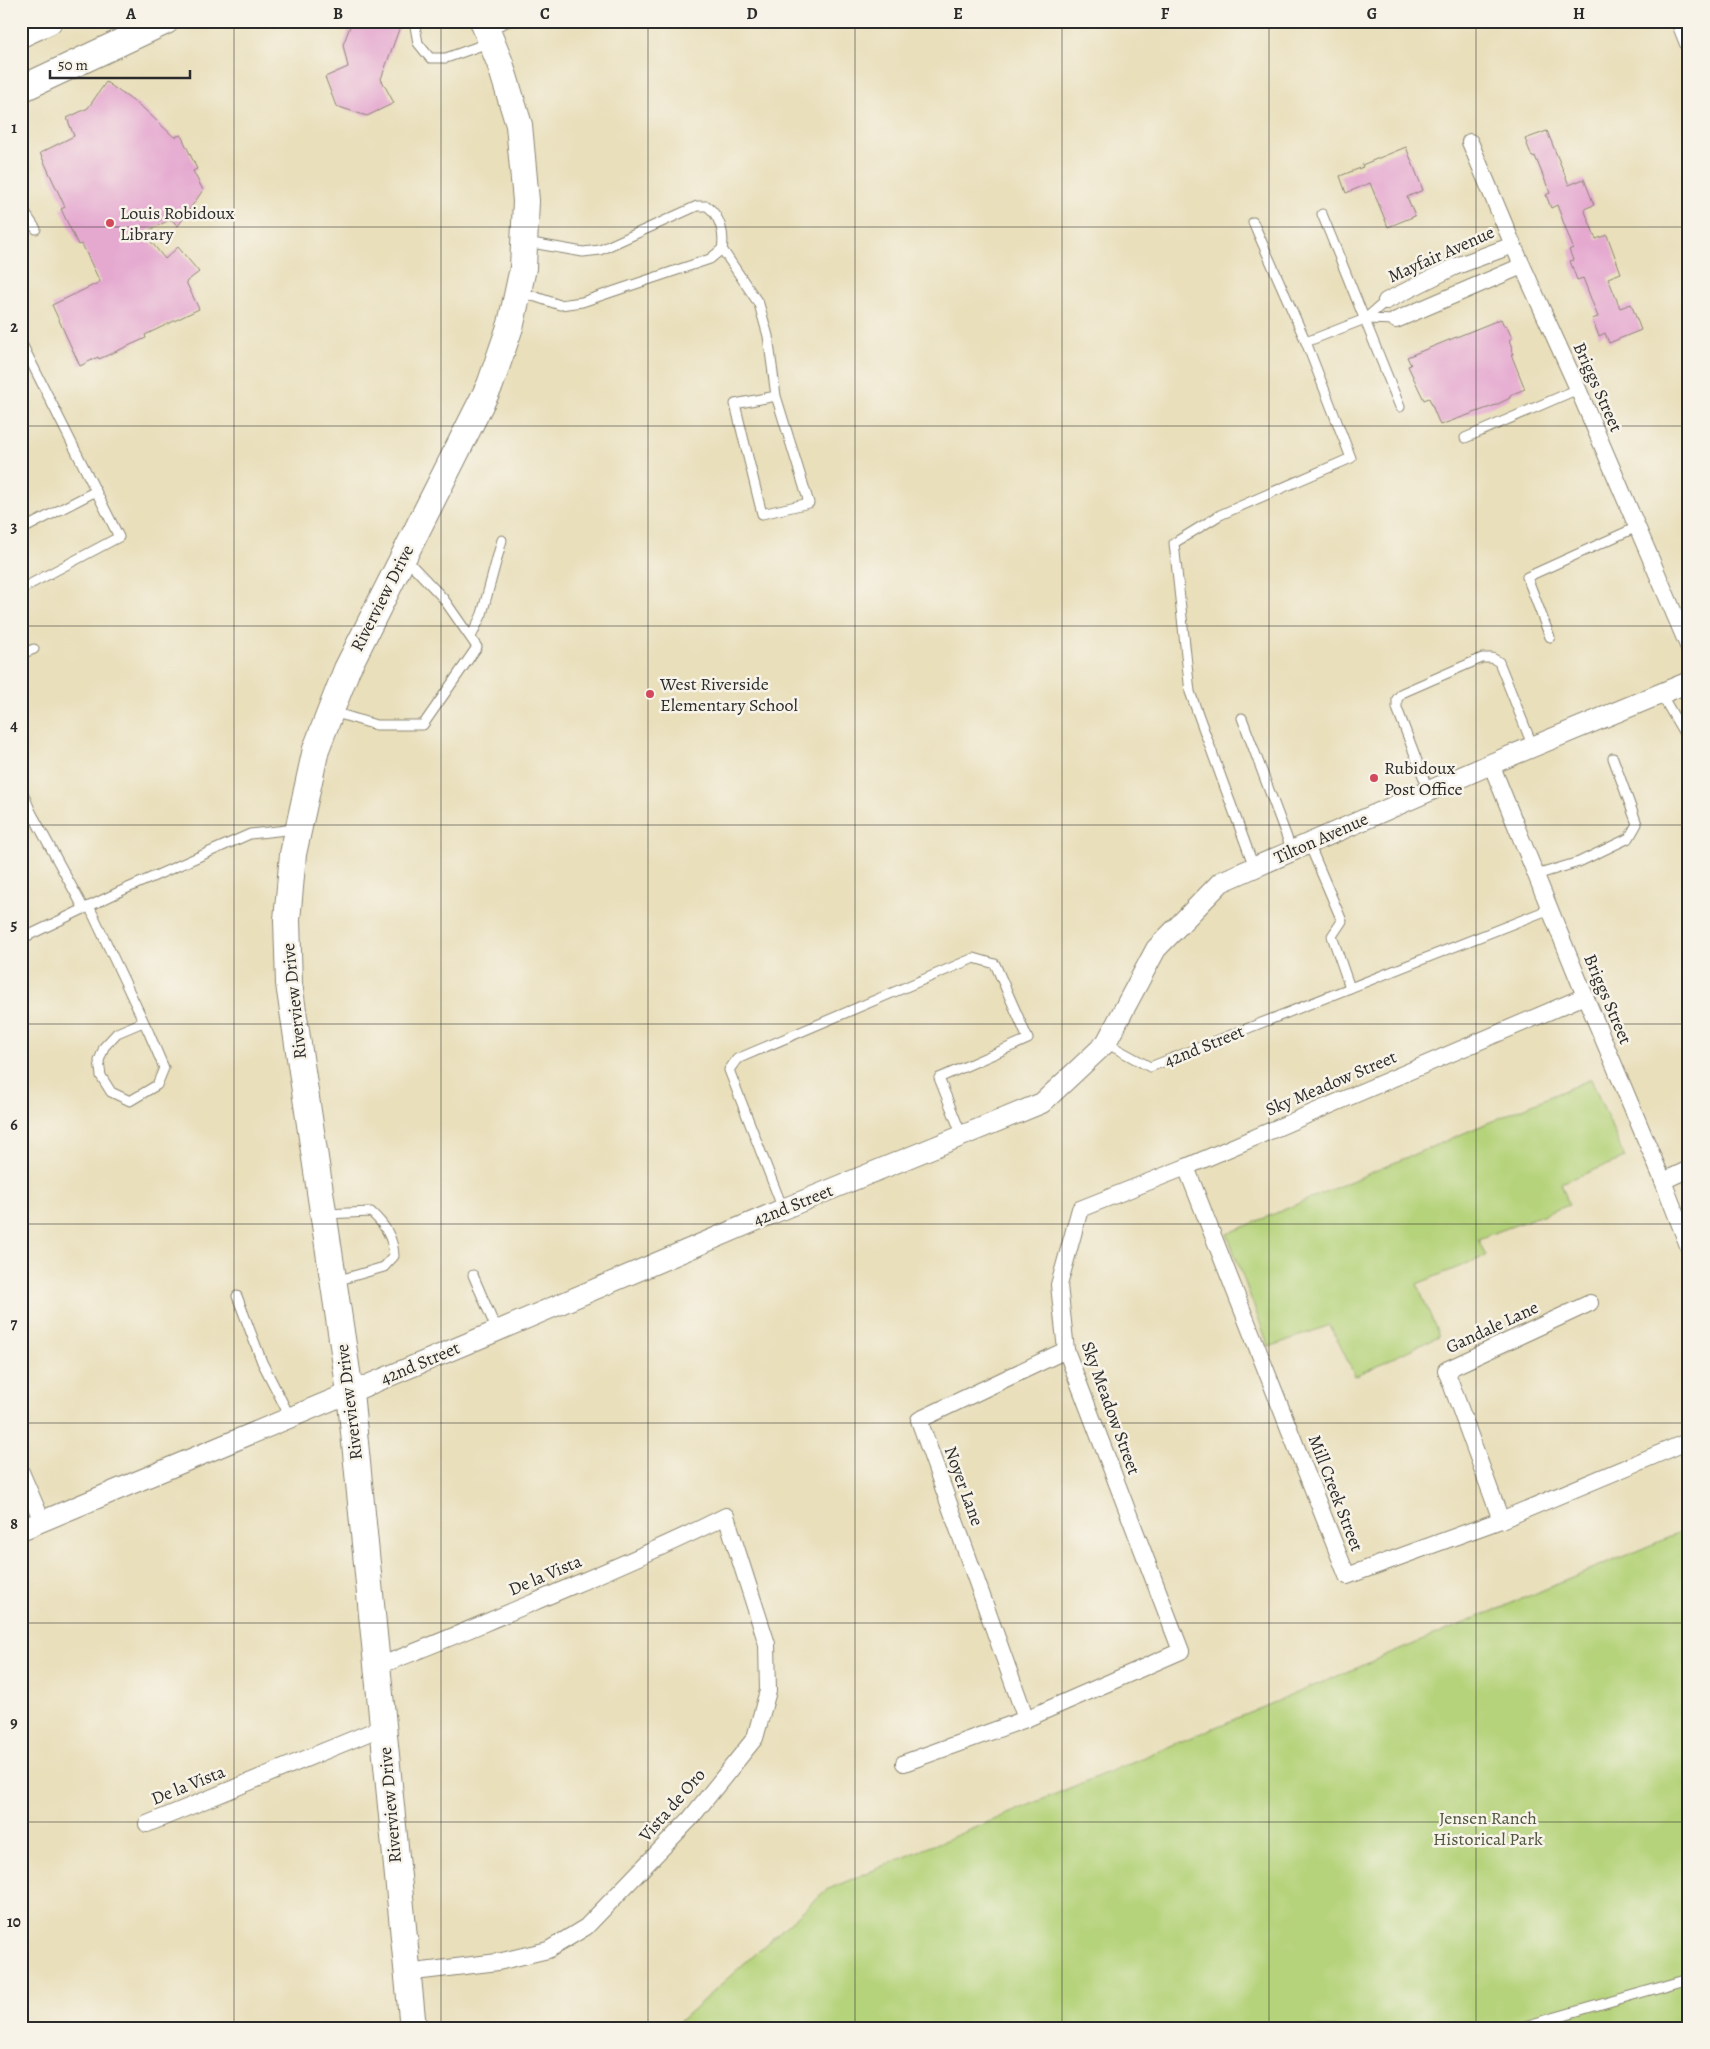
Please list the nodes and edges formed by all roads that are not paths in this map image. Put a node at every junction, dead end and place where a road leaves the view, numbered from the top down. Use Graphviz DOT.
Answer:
graph roads {
  1 [pos="48,21"];
  2 [pos="166,21"];
  3 [pos="414,21"];
  4 [pos="1679,21"];
  5 [pos="493,29"];
  6 [pos="21,34"];
  7 [pos="1689,46"];
  8 [pos="21,89"];
  9 [pos="1470,142"];
  10 [pos="21,206"];
  11 [pos="1322,214"];
  12 [pos="1253,222"];
  13 [pos="36,229"];
  14 [pos="524,242"];
  15 [pos="1513,245"];
  16 [pos="722,249"];
  17 [pos="1522,266"];
  18 [pos="1428,280"];
  19 [pos="518,292"];
  20 [pos="1386,301"];
  21 [pos="1437,302"];
  22 [pos="1365,319"];
  23 [pos="1396,320"];
  24 [pos="21,342"];
  25 [pos="1306,342"];
  26 [pos="1578,389"];
  27 [pos="776,396"];
  28 [pos="1400,407"];
  29 [pos="1466,438"];
  30 [pos="96,491"];
  31 [pos="1637,527"];
  32 [pos="21,530"];
  33 [pos="502,540"];
  34 [pos="403,556"];
  35 [pos="21,589"];
  36 [pos="471,637"];
  37 [pos="1550,637"];
  38 [pos="1689,648"];
  39 [pos="34,649"];
  40 [pos="21,654"];
  41 [pos="1689,682"];
  42 [pos="1661,694"];
  43 [pos="331,711"];
  44 [pos="1242,718"];
  45 [pos="1689,742"];
  46 [pos="1534,747"];
  47 [pos="1613,758"];
  48 [pos="1491,764"];
  49 [pos="21,788"];
  50 [pos="1429,792"];
  51 [pos="21,811"];
  52 [pos="31,812"];
  53 [pos="298,828"];
  54 [pos="1300,848"];
  55 [pos="1254,868"];
  56 [pos="1536,875"];
  57 [pos="87,908"];
  58 [pos="1550,909"];
  59 [pos="21,939"];
  60 [pos="1350,988"];
  61 [pos="1585,996"];
  62 [pos="143,1022"];
  63 [pos="1106,1043"];
  64 [pos="962,1136"];
  65 [pos="1186,1167"];
  66 [pos="1689,1169"];
  67 [pos="1663,1181"];
  68 [pos="783,1209"];
  69 [pos="322,1215"];
  70 [pos="1689,1248"];
  71 [pos="473,1275"];
  72 [pos="333,1282"];
  73 [pos="237,1296"];
  74 [pos="1590,1303"];
  75 [pos="497,1331"];
  76 [pos="1066,1350"];
  77 [pos="350,1392"];
  78 [pos="290,1417"];
  79 [pos="1689,1441"];
  80 [pos="21,1472"];
  81 [pos="726,1516"];
  82 [pos="1501,1520"];
  83 [pos="42,1521"];
  84 [pos="21,1530"];
  85 [pos="378,1666"];
  86 [pos="1026,1719"];
  87 [pos="383,1727"];
  88 [pos="904,1763"];
  89 [pos="147,1824"];
  90 [pos="406,1973"];
  91 [pos="1689,1979"];
  92 [pos="413,2028"];
  93 [pos="1518,2028"];
  1 -- 6 [label="main road"];
  2 -- 8 [label="main road"];
  3 -- 5 [label="lane"];
  4 -- 7 [label="street"];
  5 -- 14 [label="main road, Riverview Drive"];
  9 -- 15 [label="street, Briggs Street"];
  10 -- 13 [label="lane"];
  11 -- 22 [label="lane"];
  12 -- 25 [label="lane"];
  14 -- 16 [label="lane"];
  14 -- 19 [label="main road, Riverview Drive"];
  15 -- 17 [label="street, Briggs Street"];
  15 -- 18 [label="street, Mayfair Avenue"];
  16 -- 19 [label="lane"];
  16 -- 27 [label="lane"];
  17 -- 21 [label="street"];
  17 -- 26 [label="street, Briggs Street"];
  18 -- 20 [label="street, Mayfair Avenue"];
  18 -- 21 [label="street"];
  19 -- 34 [label="main road, Riverview Drive"];
  20 -- 22 [label="lane"];
  21 -- 23 [label="street"];
  22 -- 23 [label="lane"];
  22 -- 25 [label="lane"];
  22 -- 28 [label="lane"];
  24 -- 30 [label="lane"];
  25 -- 55 [label="lane"];
  26 -- 29 [label="lane"];
  26 -- 31 [label="street, Briggs Street"];
  27 -- 27 [label="lane"];
  30 -- 32 [label="lane"];
  30 -- 35 [label="lane"];
  31 -- 37 [label="lane"];
  31 -- 38 [label="street, Briggs Street"];
  33 -- 36 [label="lane"];
  34 -- 36 [label="lane"];
  34 -- 43 [label="main road, Riverview Drive"];
  36 -- 43 [label="lane"];
  39 -- 40 [label="lane"];
  41 -- 42 [label="street, Tilton Avenue"];
  42 -- 45 [label="lane"];
  42 -- 46 [label="street, Tilton Avenue"];
  43 -- 53 [label="main road, Riverview Drive"];
  44 -- 54 [label="lane"];
  46 -- 48 [label="street, Tilton Avenue"];
  46 -- 50 [label="lane"];
  47 -- 56 [label="lane"];
  48 -- 50 [label="street, Tilton Avenue"];
  48 -- 56 [label="street, Briggs Street"];
  49 -- 52 [label="lane"];
  50 -- 54 [label="street, Tilton Avenue"];
  51 -- 52 [label="lane"];
  52 -- 57 [label="lane"];
  53 -- 57 [label="lane"];
  53 -- 69 [label="main road, Riverview Drive"];
  54 -- 55 [label="street, Tilton Avenue"];
  54 -- 60 [label="lane"];
  55 -- 63 [label="street, Tilton Avenue"];
  56 -- 58 [label="street, Briggs Street"];
  57 -- 59 [label="lane"];
  57 -- 62 [label="lane"];
  58 -- 60 [label="lane, 42nd Street"];
  58 -- 61 [label="street, Briggs Street"];
  60 -- 63 [label="lane, 42nd Street"];
  61 -- 65 [label="street, Sky Meadow Street"];
  61 -- 67 [label="street, Briggs Street"];
  62 -- 62 [label="lane"];
  63 -- 64 [label="street, 42nd Street"];
  64 -- 68 [label="street, 42nd Street"];
  64 -- 68 [label="lane"];
  65 -- 76 [label="street, Sky Meadow Street"];
  65 -- 82 [label="street, Mill Creek Street"];
  66 -- 67 [label="street"];
  67 -- 70 [label="street, Briggs Street"];
  68 -- 75 [label="street, 42nd Street"];
  69 -- 72 [label="main road, Riverview Drive"];
  69 -- 72 [label="lane"];
  71 -- 75 [label="lane"];
  72 -- 77 [label="main road, Riverview Drive"];
  73 -- 78 [label="lane"];
  74 -- 82 [label="street, Gandale Lane"];
  75 -- 77 [label="street, 42nd Street"];
  76 -- 86 [label="street, Noyer Lane"];
  76 -- 86 [label="street, Sky Meadow Street"];
  77 -- 78 [label="street, 42nd Street"];
  77 -- 85 [label="main road, Riverview Drive"];
  78 -- 83 [label="street, 42nd Street"];
  79 -- 82 [label="street, Mill Creek Street"];
  80 -- 83 [label="street"];
  81 -- 85 [label="street, De la Vista"];
  81 -- 90 [label="street, Vista de Oro"];
  83 -- 84 [label="street, 42nd Street"];
  85 -- 87 [label="main road, Riverview Drive"];
  86 -- 88 [label="street, Sky Meadow Street"];
  87 -- 89 [label="street, De la Vista"];
  87 -- 90 [label="main road, Riverview Drive"];
  90 -- 92 [label="main road, Riverview Drive"];
  91 -- 93 [label="lane"];
}
